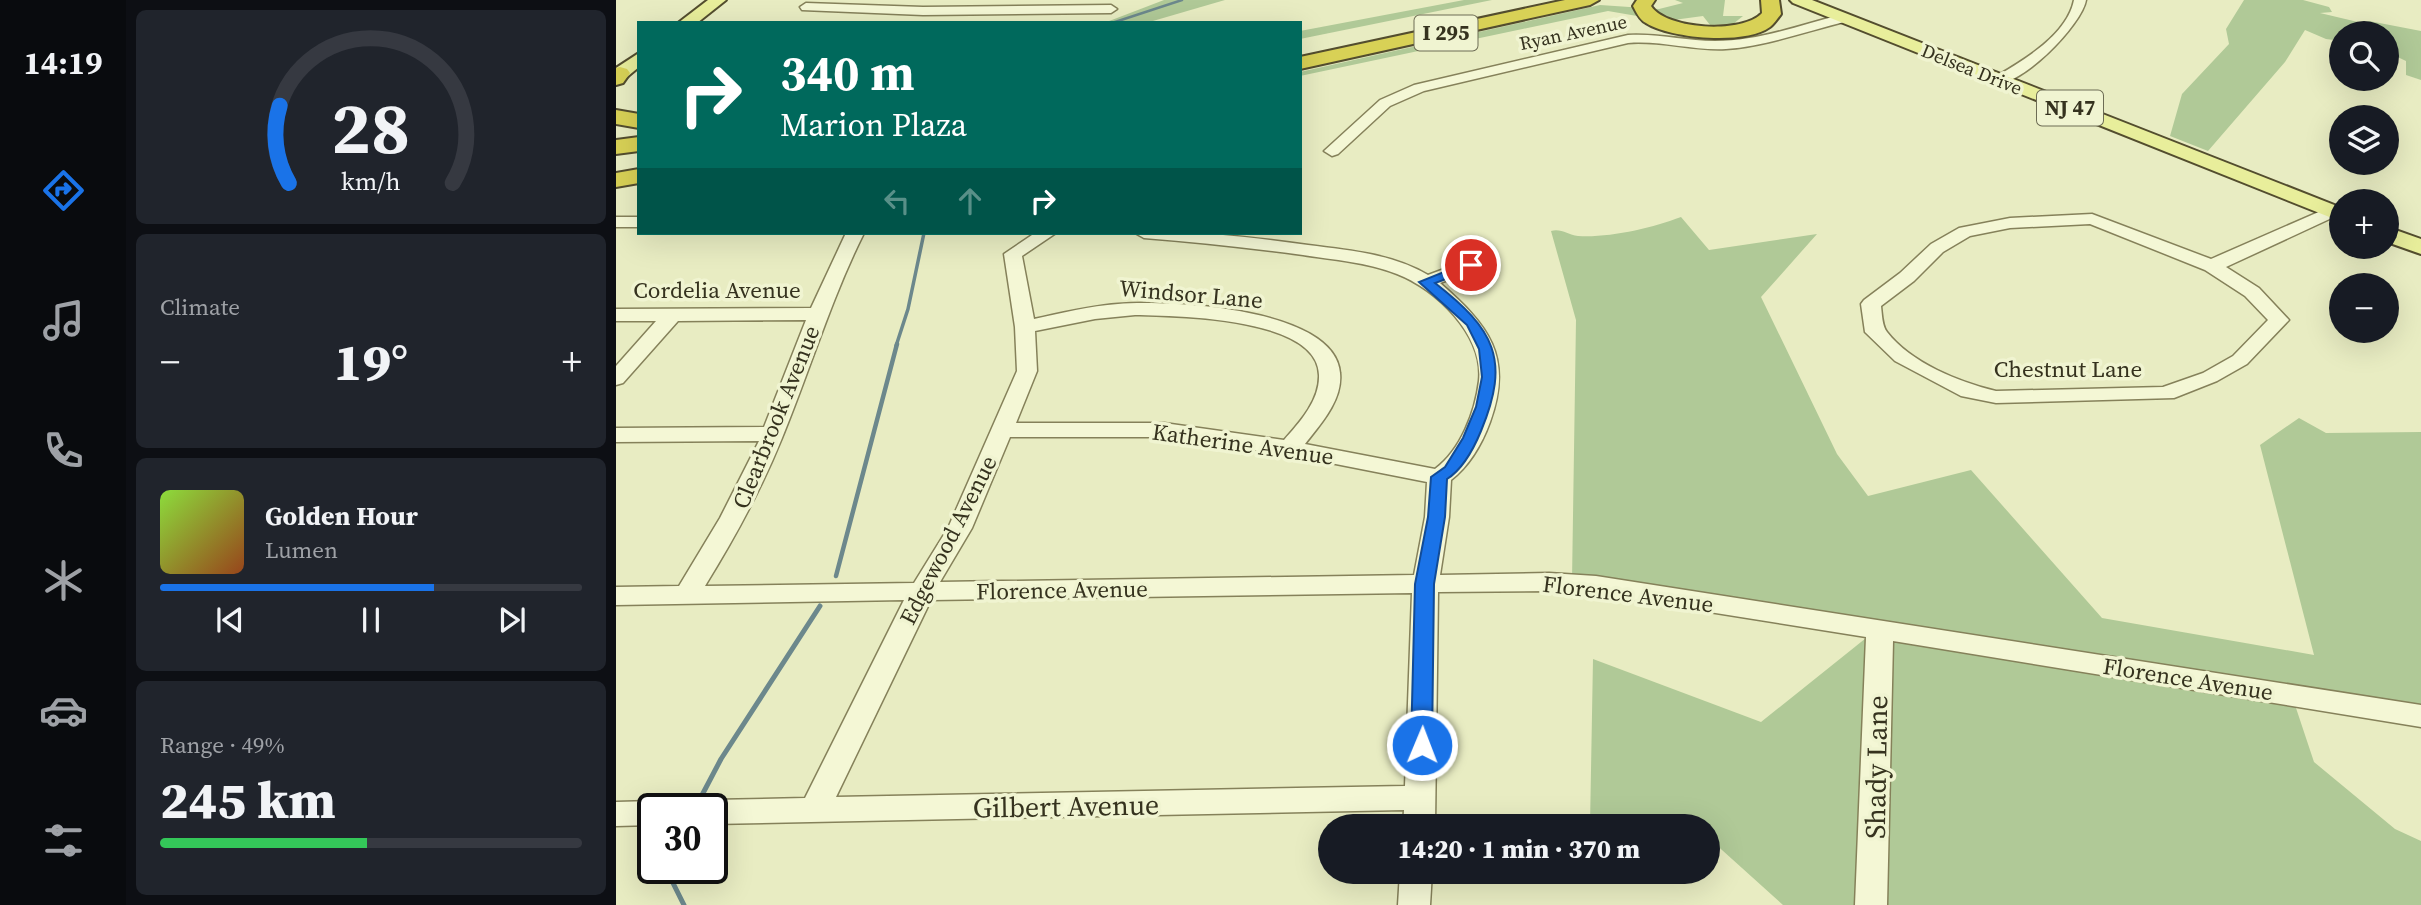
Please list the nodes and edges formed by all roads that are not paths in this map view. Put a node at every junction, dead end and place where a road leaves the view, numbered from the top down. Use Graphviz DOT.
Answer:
graph roads {
  1 [pos="718,0"];
  2 [pos="934,0"];
  3 [pos="1528,0"];
  4 [pos="1590,0"];
  5 [pos="1646,0"];
  6 [pos="1770,0"];
  7 [pos="1798,0"];
  8 [pos="2080,0"];
  9 [pos="806,7"];
  10 [pos="1111,9"];
  11 [pos="923,11"];
  12 [pos="1843,18"];
  13 [pos="689,21"];
  14 [pos="912,21"];
  15 [pos="1302,47"];
  16 [pos="637,59"];
  17 [pos="1302,62"];
  18 [pos="617,75"];
  19 [pos="2000,80"];
  20 [pos="616,119"];
  21 [pos="637,121"];
  22 [pos="637,144"];
  23 [pos="616,147"];
  24 [pos="1332,151"];
  25 [pos="637,163"];
  26 [pos="616,166"];
  27 [pos="637,176"];
  28 [pos="616,180"];
  29 [pos="2329,211"];
  30 [pos="2329,217"];
  31 [pos="616,222"];
  32 [pos="637,222"];
  33 [pos="854,235"];
  34 [pos="1044,235"];
  35 [pos="1167,235"];
  36 [pos="2399,239"];
  37 [pos="2421,247"];
  38 [pos="1471,265"];
  39 [pos="2212,266"];
  40 [pos="1426,282"];
  41 [pos="673,314"];
  42 [pos="818,314"];
  43 [pos="616,315"];
  44 [pos="1025,327"];
  45 [pos="616,379"];
  46 [pos="1002,430"];
  47 [pos="773,434"];
  48 [pos="616,435"];
  49 [pos="1290,448"];
  50 [pos="1439,477"];
  51 [pos="1424,584"];
  52 [pos="921,593"];
  53 [pos="616,596"];
  54 [pos="686,596"];
  55 [pos="1880,629"];
  56 [pos="2421,716"];
  57 [pos="814,810"];
  58 [pos="728,812"];
  59 [pos="1420,812"];
  60 [pos="637,813"];
  61 [pos="616,814"];
  62 [pos="1415,884"];
  63 [pos="1414,905"];
  64 [pos="1871,905"];
  1 -- 13 [label="main road"];
  2 -- 11 [label="street"];
  3 -- 15 [label="highway, I 295"];
  4 -- 17 [label="highway, I 295"];
  5 -- 6 [label="highway"];
  7 -- 12 [label="main road, Delsea Drive / NJ 47"];
  8 -- 19 [label="street"];
  9 -- 11 [label="street"];
  10 -- 11 [label="street"];
  11 -- 14 [label="street"];
  12 -- 19 [label="main road, Delsea Drive / NJ 47"];
  12 -- 24 [label="street, Ryan Avenue"];
  16 -- 18 [label="main road"];
  19 -- 29 [label="main road, Delsea Drive / NJ 47"];
  20 -- 21 [label="highway"];
  22 -- 23 [label="highway"];
  25 -- 26 [label="highway"];
  27 -- 28 [label="highway"];
  30 -- 39 [label="street"];
  31 -- 32 [label="street"];
  33 -- 42 [label="street, Clearbrook Avenue"];
  34 -- 44 [label="street, Edgewood Avenue"];
  35 -- 40 [label="street"];
  36 -- 37 [label="main road"];
  38 -- 40 [label="street"];
  39 -- 39 [label="street, Chestnut Lane"];
  40 -- 50 [label="street"];
  41 -- 42 [label="street, Cordelia Avenue"];
  41 -- 43 [label="street, Cordelia Avenue"];
  41 -- 45 [label="street"];
  42 -- 47 [label="street, Clearbrook Avenue"];
  44 -- 46 [label="street, Edgewood Avenue"];
  44 -- 49 [label="street, Windsor Lane"];
  46 -- 49 [label="street, Katherine Avenue"];
  46 -- 52 [label="street, Edgewood Avenue"];
  47 -- 48 [label="street"];
  47 -- 54 [label="street, Clearbrook Avenue"];
  49 -- 50 [label="street, Katherine Avenue"];
  50 -- 51 [label="street"];
  51 -- 52 [label="street, Florence Avenue"];
  51 -- 55 [label="street, Florence Avenue"];
  51 -- 59 [label="street"];
  52 -- 54 [label="street, Florence Avenue"];
  52 -- 57 [label="street, Edgewood Avenue"];
  53 -- 54 [label="street, Florence Avenue"];
  55 -- 56 [label="street, Florence Avenue"];
  55 -- 64 [label="street, Shady Lane"];
  57 -- 58 [label="street, Gilbert Avenue"];
  57 -- 59 [label="street, Gilbert Avenue"];
  60 -- 61 [label="street"];
  62 -- 63 [label="street"];
}
